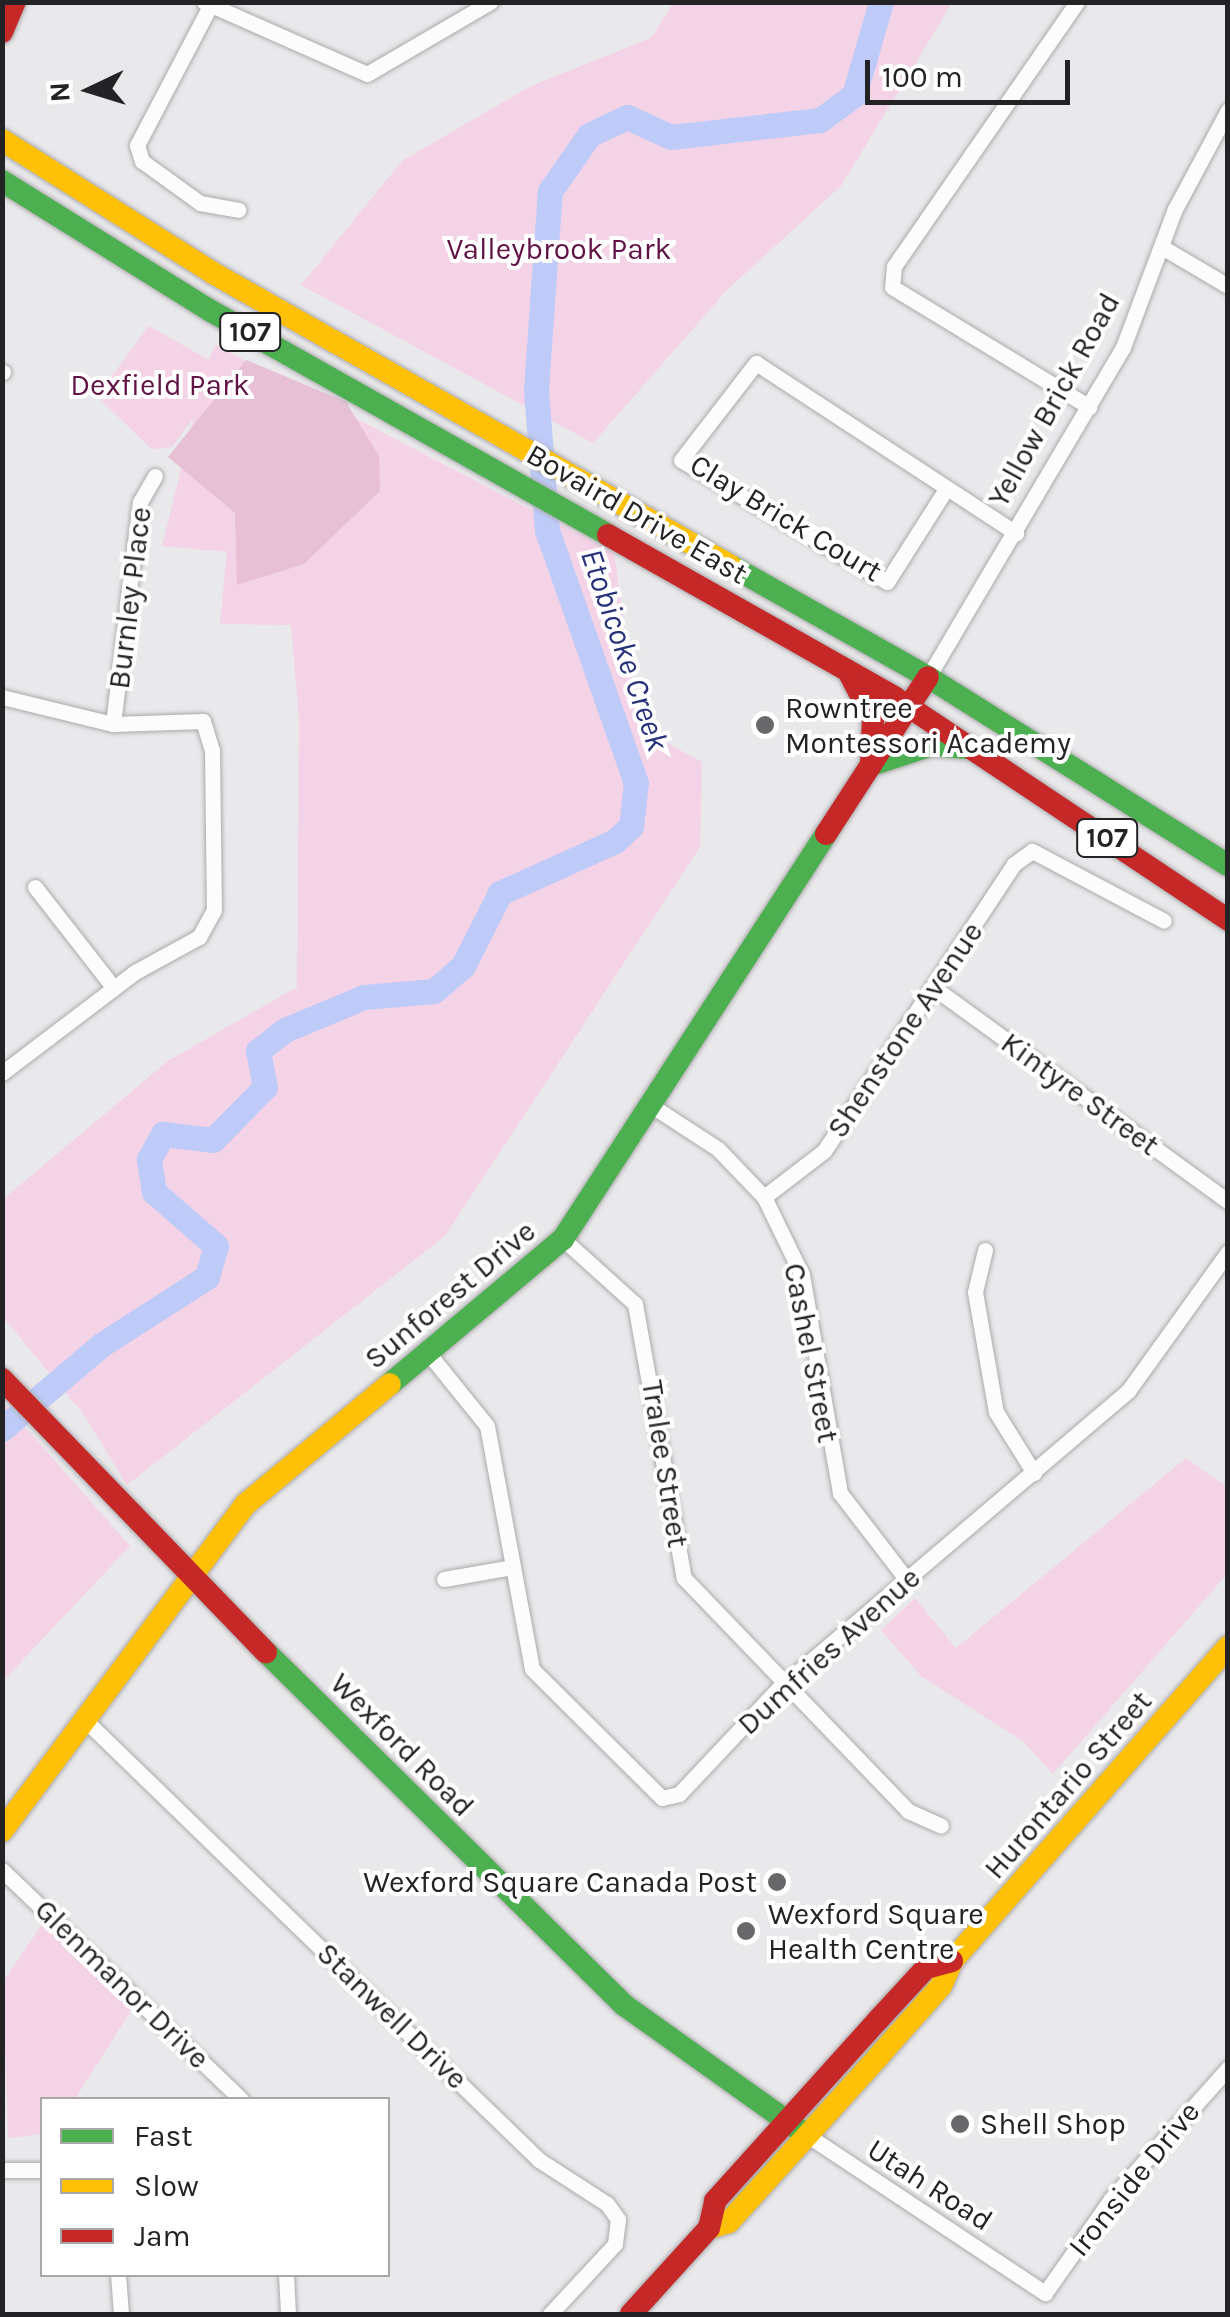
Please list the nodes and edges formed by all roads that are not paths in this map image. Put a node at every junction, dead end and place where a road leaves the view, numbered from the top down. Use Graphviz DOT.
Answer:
graph roads {
  1 [pos="16,2"];
  2 [pos="490,2"];
  3 [pos="1077,2"];
  4 [pos="207,5"];
  5 [pos="2,32"];
  6 [pos="1228,110"];
  7 [pos="2,140"];
  8 [pos="2,181"];
  9 [pos="238,210"];
  10 [pos="1162,247"];
  11 [pos="1228,286"];
  12 [pos="1088,407"];
  13 [pos="155,476"];
  14 [pos="946,489"];
  15 [pos="1016,533"];
  16 [pos="842,665"];
  17 [pos="928,676"];
  18 [pos="2,697"];
  19 [pos="908,707"];
  20 [pos="113,724"];
  21 [pos="970,749"];
  22 [pos="871,765"];
  23 [pos="1181,834"];
  24 [pos="1228,855"];
  25 [pos="1228,865"];
  26 [pos="35,886"];
  27 [pos="1228,920"];
  28 [pos="1164,921"];
  29 [pos="113,987"];
  30 [pos="933,988"];
  31 [pos="2,1074"];
  32 [pos="649,1104"];
  33 [pos="764,1197"];
  34 [pos="1228,1201"];
  35 [pos="563,1239"];
  36 [pos="985,1250"];
  37 [pos="1228,1252"];
  38 [pos="429,1354"];
  39 [pos="2,1378"];
  40 [pos="1034,1473"];
  41 [pos="513,1567"];
  42 [pos="444,1579"];
  43 [pos="193,1580"];
  44 [pos="907,1580"];
  45 [pos="1228,1647"];
  46 [pos="780,1686"];
  47 [pos="86,1720"];
  48 [pos="942,1826"];
  49 [pos="2,1830"];
  50 [pos="2,1870"];
  51 [pos="952,1961"];
  52 [pos="1228,2068"];
  53 [pos="239,2097"];
  54 [pos="788,2120"];
  55 [pos="808,2136"];
  56 [pos="2,2170"];
  57 [pos="40,2170"];
  58 [pos="709,2228"];
  59 [pos="118,2277"];
  60 [pos="286,2277"];
  61 [pos="1044,2293"];
  62 [pos="122,2314"];
  63 [pos="288,2314"];
  64 [pos="550,2314"];
  65 [pos="631,2314"];
  1 -- 5 [label="main road"];
  2 -- 4 [label="street"];
  3 -- 12 [label="street"];
  4 -- 9 [label="street"];
  6 -- 10 [label="street, Yellow Brick Road"];
  7 -- 17 [label="main road, Bovaird Drive East / 107"];
  8 -- 16 [label="main road, Bovaird Drive East / 107"];
  10 -- 11 [label="street"];
  10 -- 12 [label="street, Yellow Brick Road"];
  12 -- 15 [label="street, Yellow Brick Road"];
  13 -- 20 [label="street, Burnley Place"];
  14 -- 14 [label="street, Clay Brick Court"];
  14 -- 15 [label="street, Clay Brick Court"];
  15 -- 17 [label="street, Yellow Brick Road"];
  16 -- 19 [label="main road, Bovaird Drive East / 107"];
  16 -- 22 [label="main road"];
  17 -- 19 [label="main road, Yellow Brick Road"];
  17 -- 23 [label="main road, Bovaird Drive East / 107"];
  18 -- 20 [label="street"];
  19 -- 21 [label="main road, Bovaird Drive East / 107"];
  19 -- 22 [label="main road, Sunforest Drive"];
  20 -- 29 [label="street"];
  21 -- 22 [label="main road"];
  21 -- 27 [label="main road, Bovaird Drive East / 107"];
  22 -- 32 [label="main road, Sunforest Drive"];
  23 -- 24 [label="main road"];
  23 -- 25 [label="main road, Bovaird Drive East / 107"];
  26 -- 29 [label="street"];
  28 -- 30 [label="street, Shenstone Avenue"];
  29 -- 31 [label="street"];
  30 -- 33 [label="street, Shenstone Avenue"];
  30 -- 34 [label="street, Kintyre Street"];
  32 -- 33 [label="street, Cashel Street"];
  32 -- 35 [label="main road, Sunforest Drive"];
  33 -- 44 [label="street, Cashel Street"];
  35 -- 38 [label="main road, Sunforest Drive"];
  35 -- 46 [label="street, Tralee Street"];
  36 -- 40 [label="street"];
  37 -- 40 [label="street, Dumfries Avenue"];
  38 -- 41 [label="street, Dumfries Avenue"];
  38 -- 43 [label="main road, Sunforest Drive"];
  39 -- 43 [label="main road, Wexford Road"];
  40 -- 44 [label="street, Dumfries Avenue"];
  41 -- 42 [label="street"];
  41 -- 46 [label="street, Dumfries Avenue"];
  43 -- 47 [label="main road, Sunforest Drive"];
  43 -- 54 [label="main road, Wexford Road"];
  44 -- 46 [label="street, Dumfries Avenue"];
  45 -- 51 [label="main road, Hurontario Street"];
  46 -- 48 [label="street, Tralee Street"];
  47 -- 49 [label="main road, Sunforest Drive"];
  47 -- 64 [label="street, Stanwell Drive"];
  50 -- 53 [label="street, Glenmanor Drive"];
  51 -- 54 [label="main road, Hurontario Street"];
  51 -- 55 [label="main road, Hurontario Street"];
  52 -- 61 [label="street, Ironside Drive"];
  54 -- 55 [label="main road, Utah Road"];
  54 -- 58 [label="main road, Hurontario Street"];
  55 -- 58 [label="main road, Hurontario Street"];
  55 -- 61 [label="street, Utah Road"];
  56 -- 57 [label="street"];
  58 -- 65 [label="main road, Hurontario Street"];
  59 -- 62 [label="street"];
  60 -- 63 [label="street"];
}
